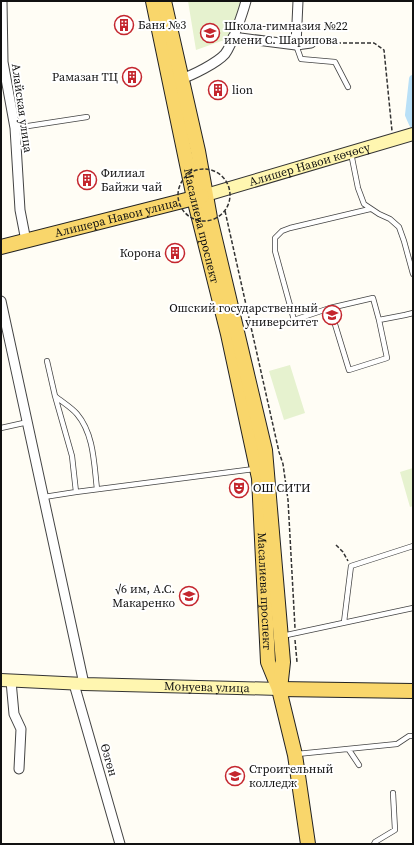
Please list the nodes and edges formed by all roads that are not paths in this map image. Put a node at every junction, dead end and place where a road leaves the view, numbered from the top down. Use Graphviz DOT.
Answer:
graph roads {
  1 [pos="2,1"];
  2 [pos="153,1"];
  3 [pos="164,1"];
  4 [pos="246,1"];
  5 [pos="298,1"];
  6 [pos="233,37"];
  7 [pos="311,43"];
  8 [pos="296,45"];
  9 [pos="182,79"];
  10 [pos="348,87"];
  11 [pos="87,117"];
  12 [pos="15,128"];
  13 [pos="412,134"];
  14 [pos="351,153"];
  15 [pos="200,197"];
  16 [pos="370,209"];
  17 [pos="26,241"];
  18 [pos="1,247"];
  19 [pos="413,274"];
  20 [pos="1,301"];
  21 [pos="330,308"];
  22 [pos="413,313"];
  23 [pos="379,320"];
  24 [pos="47,361"];
  25 [pos="55,396"];
  26 [pos="28,422"];
  27 [pos="1,428"];
  28 [pos="257,469"];
  29 [pos="97,489"];
  30 [pos="76,492"];
  31 [pos="44,497"];
  32 [pos="413,546"];
  33 [pos="413,608"];
  34 [pos="344,622"];
  35 [pos="282,636"];
  36 [pos="6,680"];
  37 [pos="79,684"];
  38 [pos="280,689"];
  39 [pos="413,691"];
  40 [pos="413,736"];
  41 [pos="349,750"];
  42 [pos="295,755"];
  43 [pos="359,765"];
  44 [pos="19,769"];
  45 [pos="393,793"];
  46 [pos="120,844"];
  47 [pos="308,844"];
  48 [pos="374,844"];
  1 -- 12 [label="street, Алайская улица"];
  2 -- 15 [label="main road, Масалиева проспект"];
  3 -- 9 [label="main road"];
  4 -- 6 [label="street"];
  5 -- 8 [label="street"];
  6 -- 8 [label="street"];
  6 -- 9 [label="street"];
  7 -- 8 [label="street"];
  8 -- 10 [label="lane"];
  9 -- 15 [label="main road"];
  11 -- 12 [label="lane"];
  12 -- 17 [label="street, Алайская улица"];
  13 -- 14 [label="main road, Алишер Навои көчөсү"];
  14 -- 15 [label="main road, Алишер Навои көчөсү"];
  14 -- 16 [label="lane"];
  15 -- 17 [label="main road, Алишера Навои улица"];
  15 -- 28 [label="main road, Масалиева проспект"];
  15 -- 35 [label="main road, Масалиева проспект"];
  16 -- 19 [label="lane"];
  16 -- 21 [label="lane"];
  17 -- 18 [label="main road"];
  20 -- 26 [label="street, Өзгөн"];
  21 -- 23 [label="lane"];
  21 -- 23 [label="lane"];
  22 -- 23 [label="lane"];
  24 -- 25 [label="lane"];
  25 -- 29 [label="lane"];
  25 -- 30 [label="lane"];
  26 -- 27 [label="lane"];
  26 -- 31 [label="street, Өзгөн"];
  28 -- 29 [label="lane"];
  28 -- 38 [label="main road, Масалиева проспект"];
  29 -- 30 [label="lane"];
  30 -- 31 [label="lane"];
  31 -- 37 [label="street, Өзгөн"];
  32 -- 34 [label="lane"];
  33 -- 34 [label="lane"];
  34 -- 35 [label="lane"];
  35 -- 38 [label="main road, Масалиева проспект"];
  36 -- 37 [label="main road, Монуева улица"];
  36 -- 44 [label="street"];
  37 -- 38 [label="main road, Монуева улица"];
  37 -- 46 [label="street, Өзгөн"];
  38 -- 39 [label="main road, Монуева улица"];
  38 -- 42 [label="main road"];
  40 -- 41 [label="lane"];
  41 -- 42 [label="lane"];
  41 -- 43 [label="lane"];
  42 -- 47 [label="main road"];
  45 -- 48 [label="lane"];
}
